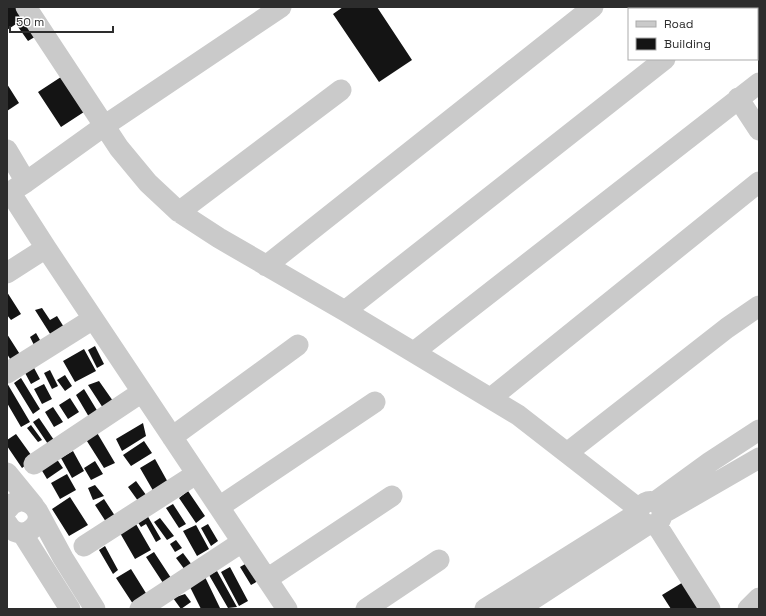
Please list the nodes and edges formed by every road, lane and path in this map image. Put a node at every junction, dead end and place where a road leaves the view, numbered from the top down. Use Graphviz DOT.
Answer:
graph roads {
  1 [pos="26,7"];
  2 [pos="280,7"];
  3 [pos="593,7"];
  4 [pos="664,60"];
  5 [pos="759,83"];
  6 [pos="341,90"];
  7 [pos="738,98"];
  8 [pos="104,126"];
  9 [pos="759,130"];
  10 [pos="7,150"];
  11 [pos="759,182"];
  12 [pos="14,189"];
  13 [pos="179,212"];
  14 [pos="46,248"];
  15 [pos="266,266"];
  16 [pos="7,273"];
  17 [pos="759,306"];
  18 [pos="346,310"];
  19 [pos="93,319"];
  20 [pos="298,345"];
  21 [pos="414,352"];
  22 [pos="7,373"];
  23 [pos="142,392"];
  24 [pos="491,398"];
  25 [pos="375,402"];
  26 [pos="759,430"];
  27 [pos="172,437"];
  28 [pos="567,453"];
  29 [pos="759,458"];
  30 [pos="34,464"];
  31 [pos="7,473"];
  32 [pos="196,474"];
  33 [pos="392,496"];
  34 [pos="219,507"];
  35 [pos="35,508"];
  36 [pos="650,514"];
  37 [pos="11,520"];
  38 [pos="242,542"];
  39 [pos="84,546"];
  40 [pos="439,560"];
  41 [pos="267,579"];
  42 [pos="70,609"];
  43 [pos="95,609"];
  44 [pos="140,609"];
  45 [pos="287,609"];
  46 [pos="366,609"];
  47 [pos="485,609"];
  48 [pos="518,609"];
  49 [pos="710,609"];
  1 -- 8 [label="street"];
  2 -- 8 [label="street"];
  3 -- 15 [label="street"];
  4 -- 18 [label="street"];
  5 -- 7 [label="street"];
  6 -- 13 [label="street"];
  7 -- 9 [label="street"];
  7 -- 21 [label="street"];
  8 -- 12 [label="street"];
  8 -- 13 [label="street"];
  10 -- 12 [label="street"];
  11 -- 24 [label="street"];
  12 -- 14 [label="street"];
  13 -- 15 [label="street"];
  14 -- 16 [label="street"];
  14 -- 19 [label="street"];
  15 -- 18 [label="street"];
  17 -- 28 [label="street"];
  18 -- 21 [label="street"];
  19 -- 22 [label="street"];
  19 -- 23 [label="street"];
  20 -- 27 [label="street"];
  21 -- 24 [label="street"];
  23 -- 27 [label="street"];
  23 -- 30 [label="street"];
  24 -- 28 [label="street"];
  25 -- 34 [label="street"];
  26 -- 36 [label="street"];
  27 -- 32 [label="street"];
  28 -- 36 [label="street"];
  29 -- 36 [label="street"];
  31 -- 35 [label="street"];
  32 -- 34 [label="street"];
  32 -- 39 [label="street"];
  33 -- 41 [label="street"];
  34 -- 38 [label="street"];
  35 -- 37 [label="street"];
  35 -- 37 [label="street"];
  35 -- 43 [label="street"];
  36 -- 47 [label="street"];
  36 -- 48 [label="street"];
  36 -- 49 [label="street"];
  37 -- 42 [label="street"];
  38 -- 41 [label="street"];
  38 -- 44 [label="street"];
  40 -- 46 [label="street"];
  41 -- 45 [label="street"];
}
